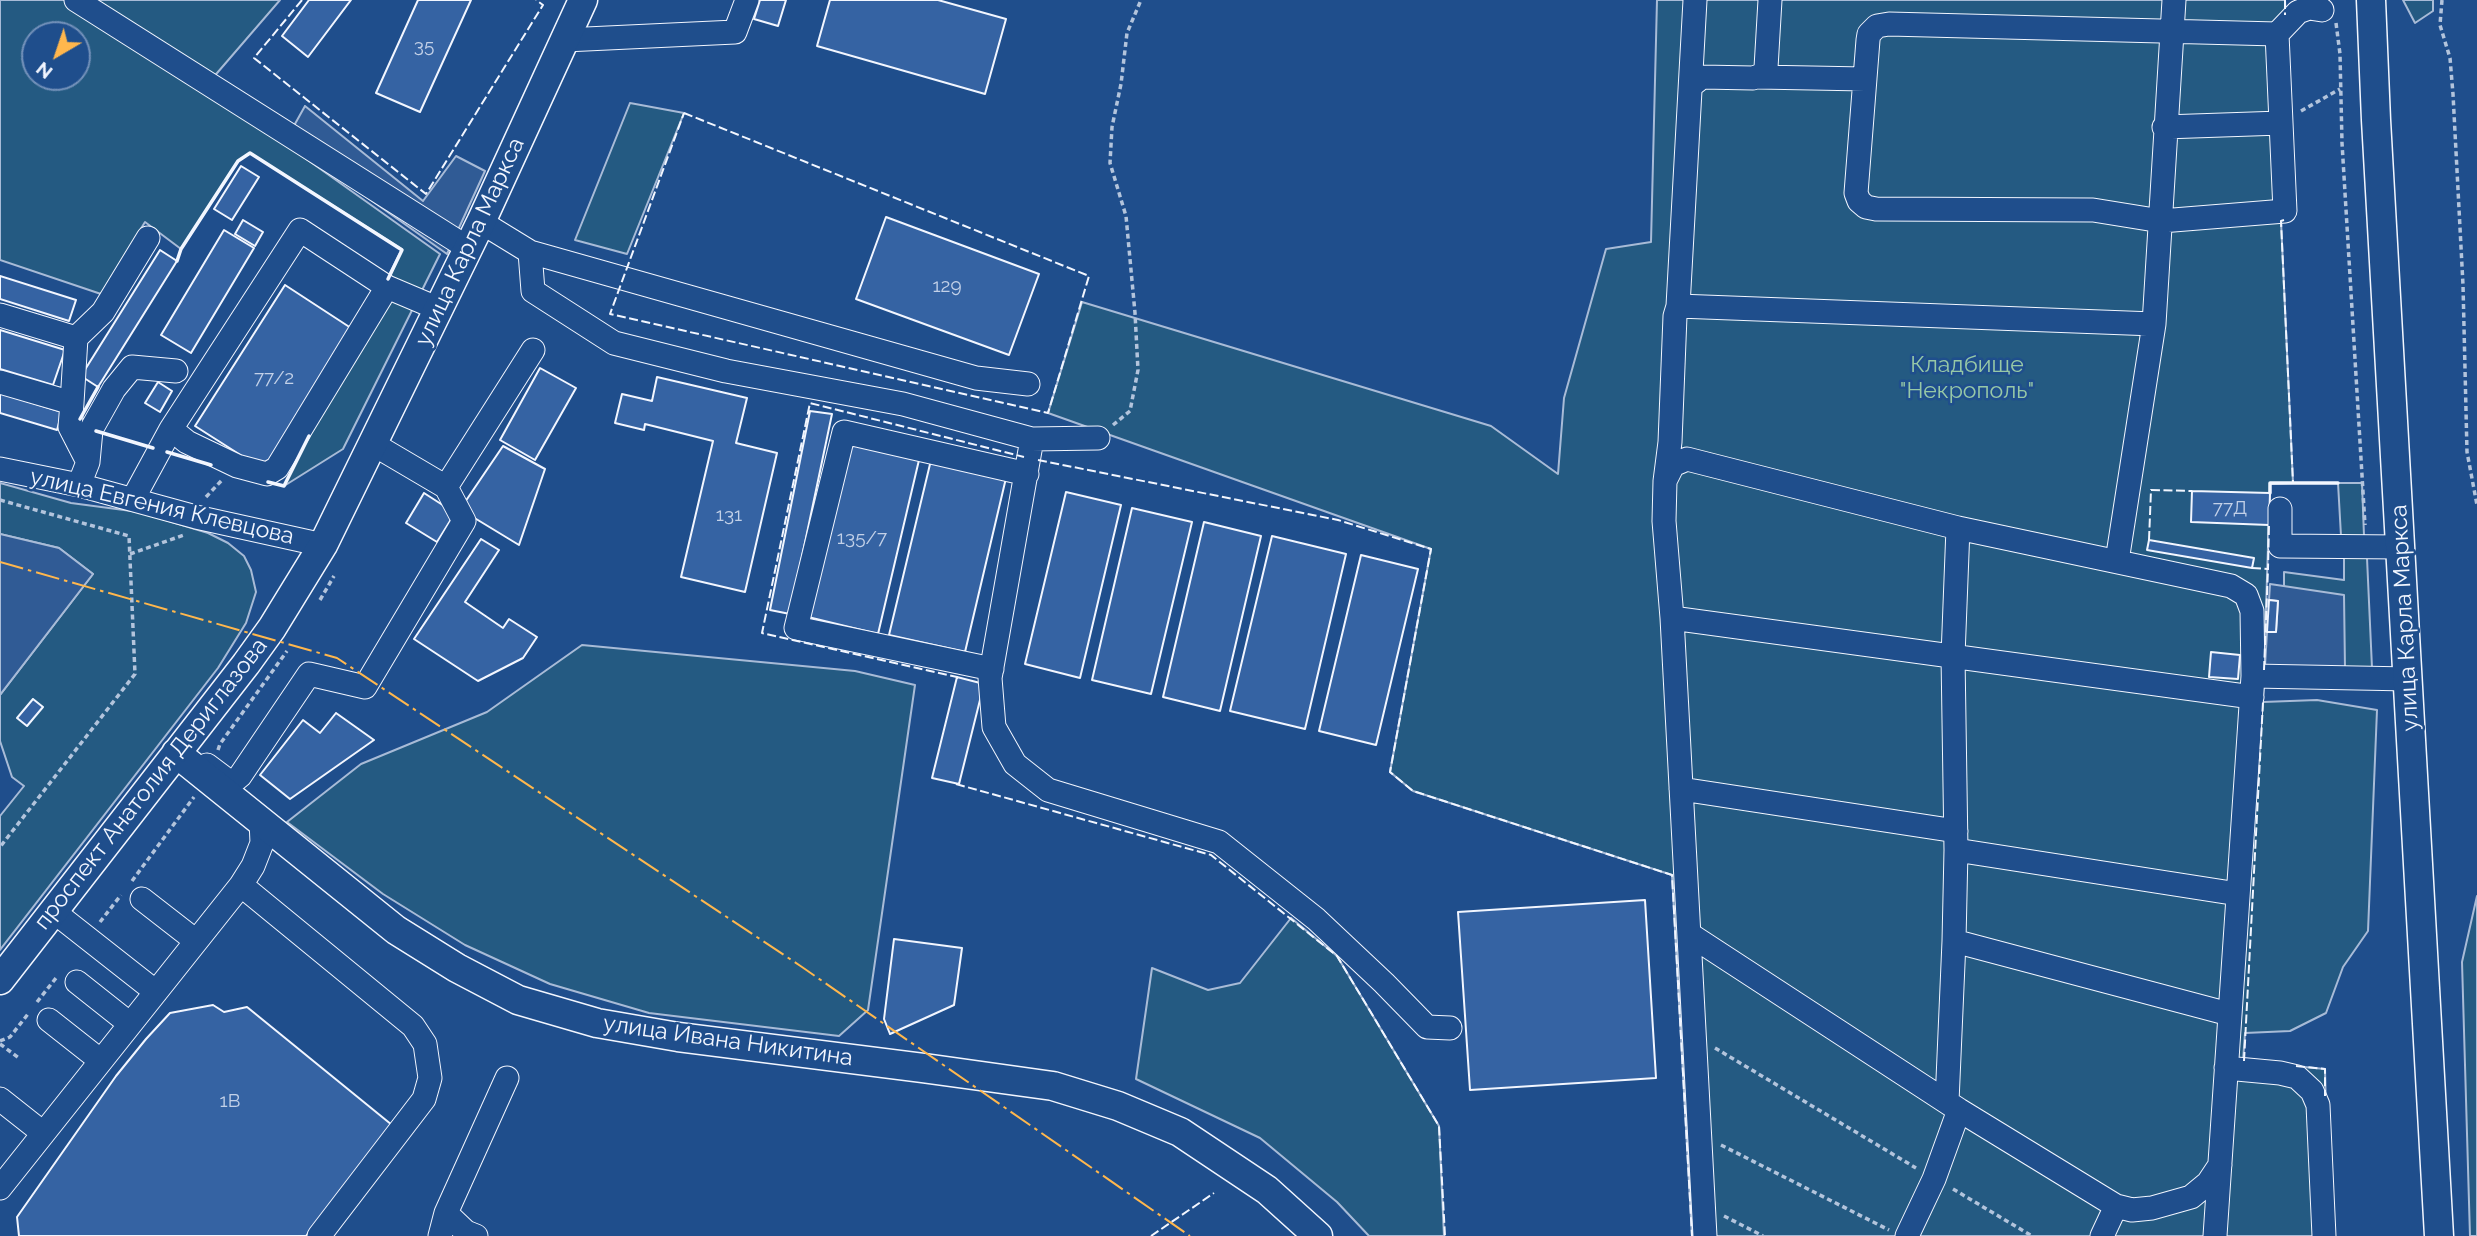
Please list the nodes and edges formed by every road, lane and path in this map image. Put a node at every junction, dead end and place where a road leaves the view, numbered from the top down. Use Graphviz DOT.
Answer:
graph roads {
  1 [pos="76,0"];
  2 [pos="583,0"];
  3 [pos="747,0"];
  4 [pos="1141,0"];
  5 [pos="1695,0"];
  6 [pos="1770,0"];
  7 [pos="2174,0"];
  8 [pos="2371,0"];
  9 [pos="2442,0"];
  10 [pos="2328,14"];
  11 [pos="2171,30"];
  12 [pos="2277,34"];
  13 [pos="565,40"];
  14 [pos="1767,73"];
  15 [pos="1696,74"];
  16 [pos="1865,79"];
  17 [pos="2341,88"];
  18 [pos="2281,123"];
  19 [pos="2165,127"];
  20 [pos="2161,221"];
  21 [pos="481,222"];
  22 [pos="148,238"];
  23 [pos="468,248"];
  24 [pos="530,252"];
  25 [pos="387,287"];
  26 [pos="1678,306"];
  27 [pos="439,309"];
  28 [pos="0,315"];
  29 [pos="2154,324"];
  30 [pos="76,338"];
  31 [pos="533,350"];
  32 [pos="176,371"];
  33 [pos="0,382"];
  34 [pos="1028,384"];
  35 [pos="72,404"];
  36 [pos="171,429"];
  37 [pos="1098,438"];
  38 [pos="1032,439"];
  39 [pos="1670,442"];
  40 [pos="373,444"];
  41 [pos="1687,459"];
  42 [pos="88,462"];
  43 [pos="0,469"];
  44 [pos="1027,474"];
  45 [pos="1665,481"];
  46 [pos="79,485"];
  47 [pos="446,487"];
  48 [pos="133,499"];
  49 [pos="0,500"];
  50 [pos="2477,505"];
  51 [pos="2280,509"];
  52 [pos="2365,525"];
  53 [pos="1958,528"];
  54 [pos="323,544"];
  55 [pos="2401,547"];
  56 [pos="2117,561"];
  57 [pos="336,573"];
  58 [pos="307,596"];
  59 [pos="1672,618"];
  60 [pos="288,649"];
  61 [pos="1952,656"];
  62 [pos="992,669"];
  63 [pos="2409,679"];
  64 [pos="2252,686"];
  65 [pos="179,749"];
  66 [pos="209,773"];
  67 [pos="1681,789"];
  68 [pos="261,821"];
  69 [pos="173,828"];
  70 [pos="1956,840"];
  71 [pos="0,847"];
  72 [pos="241,885"];
  73 [pos="2238,894"];
  74 [pos="142,899"];
  75 [pos="53,911"];
  76 [pos="1689,933"];
  77 [pos="196,941"];
  78 [pos="1955,941"];
  79 [pos="0,980"];
  80 [pos="77,982"];
  81 [pos="156,992"];
  82 [pos="2230,1014"];
  83 [pos="48,1020"];
  84 [pos="131,1024"];
  85 [pos="1450,1028"];
  86 [pos="1694,1036"];
  87 [pos="0,1044"];
  88 [pos="19,1058"];
  89 [pos="101,1061"];
  90 [pos="2226,1068"];
  91 [pos="507,1078"];
  92 [pos="0,1099"];
  93 [pos="1953,1106"];
  94 [pos="43,1133"];
  95 [pos="1700,1134"];
  96 [pos="2220,1164"];
  97 [pos="5,1173"];
  98 [pos="1934,1178"];
  99 [pos="2191,1197"];
  100 [pos="1704,1206"];
  101 [pos="2116,1206"];
  102 [pos="2217,1209"];
  103 [pos="446,1213"];
  104 [pos="319,1236"];
  105 [pos="440,1236"];
  106 [pos="476,1236"];
  107 [pos="1318,1236"];
  108 [pos="1705,1236"];
  109 [pos="1763,1236"];
  110 [pos="1900,1236"];
  111 [pos="1907,1236"];
  112 [pos="2032,1236"];
  113 [pos="2102,1236"];
  114 [pos="2215,1236"];
  115 [pos="2324,1236"];
  116 [pos="2439,1236"];
  1 -- 23 [label="street"];
  2 -- 13 [label="main road, улица Карла Маркса"];
  3 -- 13 [label="street"];
  4 -- 37 [label="path"];
  5 -- 15 [label="street"];
  6 -- 14 [label="street"];
  7 -- 11 [label="street"];
  8 -- 55 [label="main road, улица Карла Маркса"];
  9 -- 50 [label="path"];
  10 -- 12 [label="street"];
  10 -- 17 [label="path"];
  11 -- 12 [label="street"];
  11 -- 16 [label="street"];
  11 -- 19 [label="street"];
  12 -- 18 [label="street"];
  13 -- 21 [label="main road, улица Карла Маркса"];
  14 -- 15 [label="street"];
  14 -- 16 [label="street"];
  15 -- 26 [label="street"];
  16 -- 20 [label="street"];
  17 -- 18 [label="path"];
  17 -- 52 [label="path"];
  18 -- 19 [label="street"];
  18 -- 20 [label="street"];
  19 -- 20 [label="street"];
  20 -- 29 [label="street"];
  21 -- 23 [label="main road, улица Карла Маркса"];
  21 -- 24 [label="street"];
  22 -- 30 [label="street"];
  23 -- 27 [label="main road, улица Карла Маркса"];
  24 -- 34 [label="street"];
  24 -- 38 [label="street"];
  25 -- 27 [label="street"];
  25 -- 36 [label="street"];
  25 -- 36 [label="street"];
  26 -- 29 [label="street"];
  26 -- 39 [label="street"];
  27 -- 40 [label="main road, улица Карла Маркса"];
  28 -- 30 [label="street"];
  29 -- 56 [label="street"];
  30 -- 35 [label="street"];
  31 -- 47 [label="street"];
  32 -- 42 [label="street"];
  33 -- 35 [label="street"];
  35 -- 42 [label="street"];
  36 -- 48 [label="street"];
  37 -- 38 [label="street"];
  38 -- 44 [label="street"];
  39 -- 41 [label="street"];
  39 -- 45 [label="street"];
  40 -- 47 [label="street"];
  40 -- 54 [label="main road, улица Карла Маркса"];
  41 -- 45 [label="street"];
  41 -- 53 [label="street"];
  42 -- 46 [label="street"];
  43 -- 46 [label="street, улица Евгения Клевцова"];
  44 -- 62 [label="street"];
  44 -- 62 [label="street"];
  45 -- 59 [label="street"];
  46 -- 48 [label="street, улица Евгения Клевцова"];
  47 -- 66 [label="street"];
  48 -- 54 [label="street, улица Евгения Клевцова"];
  49 -- 71 [label="path"];
  51 -- 55 [label="street"];
  53 -- 56 [label="street"];
  53 -- 61 [label="street"];
  54 -- 58 [label="main road, проспект Анатолия Дериглазова"];
  55 -- 63 [label="main road, улица Карла Маркса"];
  56 -- 64 [label="street"];
  57 -- 58 [label="path"];
  58 -- 65 [label="main road, проспект Анатолия Дериглазова"];
  59 -- 61 [label="street"];
  59 -- 67 [label="street"];
  60 -- 66 [label="path"];
  61 -- 64 [label="street"];
  61 -- 70 [label="street"];
  62 -- 85 [label="street"];
  63 -- 64 [label="street"];
  63 -- 116 [label="main road, улица Карла Маркса"];
  64 -- 73 [label="street"];
  65 -- 66 [label="main road, улица Ивана Никитина"];
  65 -- 75 [label="main road, проспект Анатолия Дериглазова"];
  66 -- 68 [label="main road, улица Ивана Никитина"];
  66 -- 69 [label="path"];
  67 -- 70 [label="street"];
  67 -- 76 [label="street"];
  68 -- 72 [label="street"];
  68 -- 107 [label="main road, улица Ивана Никитина"];
  70 -- 73 [label="street"];
  70 -- 78 [label="street"];
  72 -- 77 [label="street"];
  72 -- 104 [label="street"];
  73 -- 82 [label="street"];
  74 -- 77 [label="street"];
  75 -- 79 [label="main road, проспект Анатолия Дериглазова"];
  75 -- 81 [label="street"];
  76 -- 86 [label="street"];
  76 -- 93 [label="street"];
  77 -- 81 [label="street"];
  78 -- 82 [label="street"];
  78 -- 93 [label="street"];
  80 -- 84 [label="street"];
  81 -- 84 [label="street"];
  82 -- 90 [label="street"];
  83 -- 89 [label="street"];
  84 -- 89 [label="street"];
  86 -- 95 [label="street"];
  86 -- 98 [label="path"];
  87 -- 88 [label="path"];
  89 -- 94 [label="street"];
  90 -- 96 [label="street"];
  90 -- 115 [label="street"];
  91 -- 103 [label="street"];
  92 -- 94 [label="street"];
  93 -- 98 [label="street"];
  93 -- 101 [label="street"];
  94 -- 97 [label="street"];
  95 -- 100 [label="street"];
  95 -- 110 [label="path"];
  96 -- 99 [label="street"];
  96 -- 102 [label="street"];
  98 -- 111 [label="street"];
  98 -- 112 [label="path"];
  99 -- 101 [label="street"];
  99 -- 102 [label="street"];
  100 -- 108 [label="street"];
  100 -- 109 [label="path"];
  101 -- 113 [label="street"];
  102 -- 114 [label="street"];
  103 -- 105 [label="street"];
  103 -- 106 [label="street"];
}
